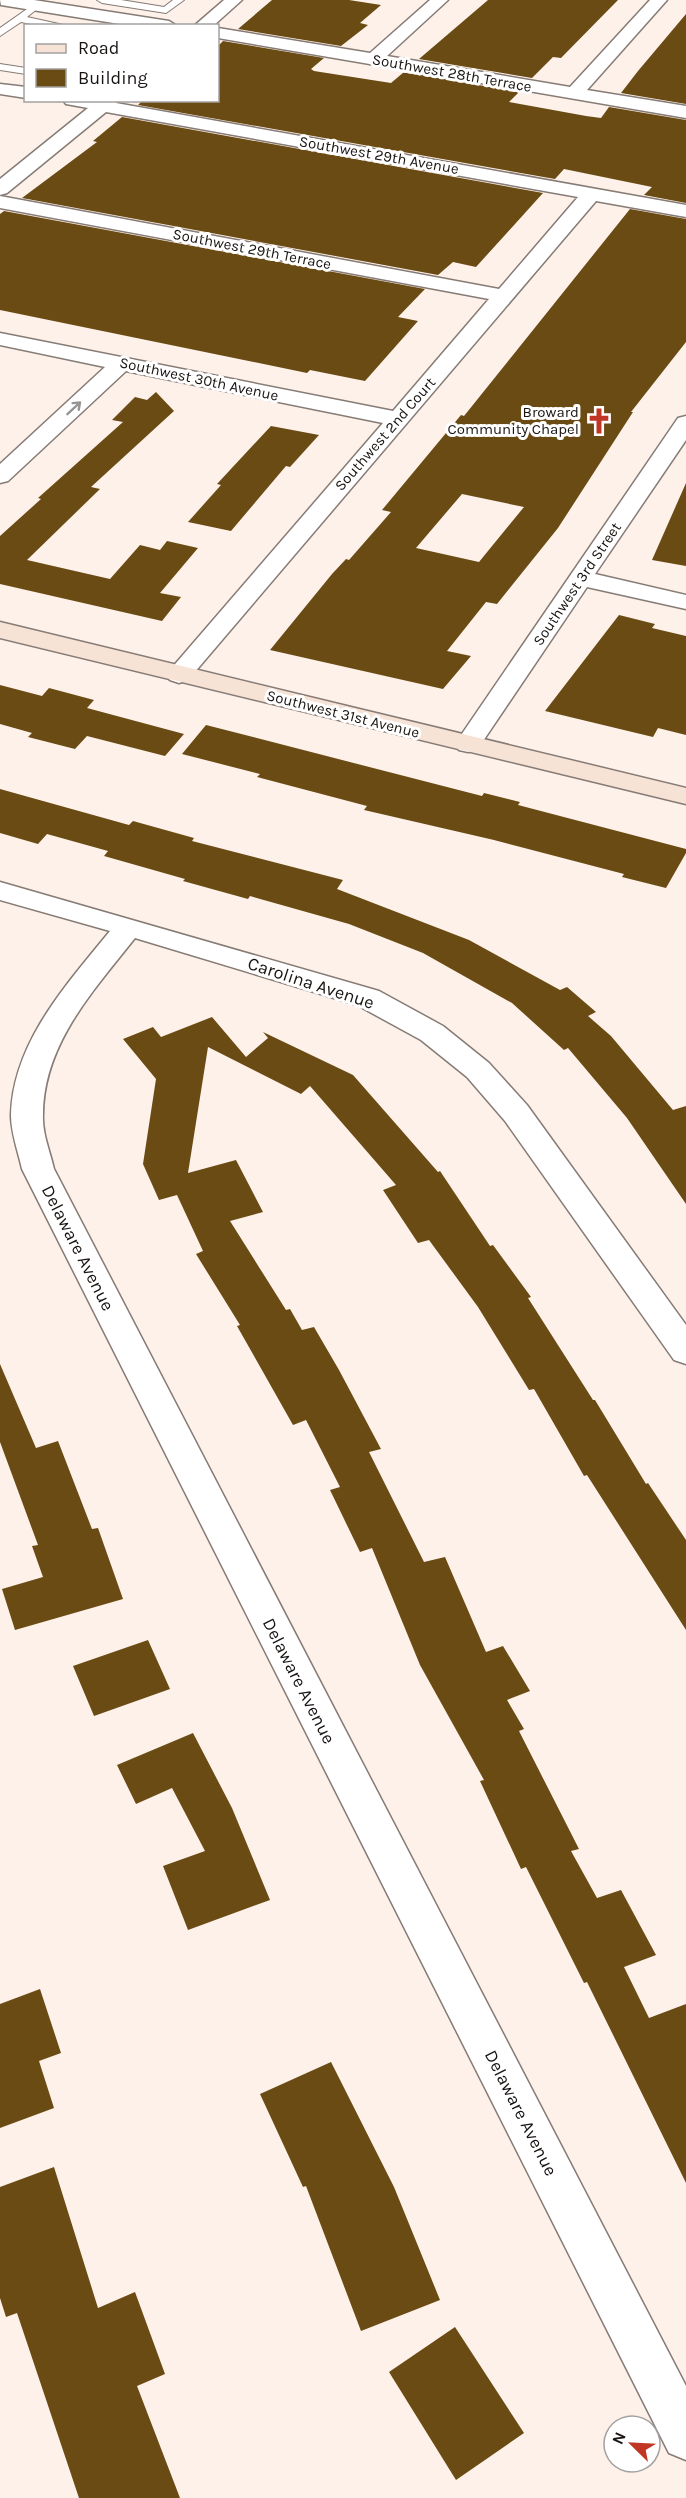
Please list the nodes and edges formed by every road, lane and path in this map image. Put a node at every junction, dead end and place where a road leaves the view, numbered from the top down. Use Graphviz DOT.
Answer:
graph roads {
  1 [pos="1,0"];
  2 [pos="102,0"];
  3 [pos="179,0"];
  4 [pos="234,0"];
  5 [pos="440,0"];
  6 [pos="659,0"];
  7 [pos="37,6"];
  8 [pos="20,19"];
  9 [pos="51,24"];
  10 [pos="157,24"];
  11 [pos="204,24"];
  12 [pos="0,33"];
  13 [pos="219,33"];
  14 [pos="374,60"];
  15 [pos="0,67"];
  16 [pos="24,71"];
  17 [pos="24,79"];
  18 [pos="11,91"];
  19 [pos="574,93"];
  20 [pos="106,103"];
  21 [pos="686,112"];
  22 [pos="0,189"];
  23 [pos="591,194"];
  24 [pos="0,202"];
  25 [pos="686,211"];
  26 [pos="504,296"];
  27 [pos="0,339"];
  28 [pos="111,361"];
  29 [pos="397,419"];
  30 [pos="686,423"];
  31 [pos="677,451"];
  32 [pos="0,458"];
  33 [pos="0,476"];
  34 [pos="580,578"];
  35 [pos="686,602"];
  36 [pos="0,630"];
  37 [pos="179,675"];
  38 [pos="468,744"];
  39 [pos="686,796"];
  40 [pos="0,891"];
  41 [pos="129,927"];
  42 [pos="686,1351"];
  43 [pos="686,2436"];
  1 -- 7 [label="street"];
  2 -- 3 [label="lane"];
  4 -- 11 [label="street"];
  5 -- 14 [label="street"];
  6 -- 19 [label="street"];
  7 -- 8 [label="lane"];
  7 -- 10 [label="street"];
  8 -- 9 [label="lane"];
  8 -- 12 [label="lane"];
  13 -- 14 [label="street, Southwest 28th Terrace"];
  14 -- 19 [label="street, Southwest 28th Terrace"];
  15 -- 16 [label="lane"];
  17 -- 18 [label="lane"];
  19 -- 21 [label="street, Southwest 28th Terrace"];
  20 -- 22 [label="street"];
  20 -- 23 [label="street, Southwest 29th Avenue"];
  23 -- 25 [label="street, Southwest 29th Avenue"];
  23 -- 26 [label="street, Southwest 2nd Court"];
  24 -- 26 [label="street, Southwest 29th Terrace"];
  26 -- 29 [label="street, Southwest 2nd Court"];
  27 -- 28 [label="street, Southwest 30th Avenue"];
  28 -- 29 [label="street, Southwest 30th Avenue"];
  28 -- 32 [label="street"];
  33 -- 28 [label="street, one-way"];
  29 -- 37 [label="street, Southwest 2nd Court"];
  30 -- 31 [label="street, Southwest 3rd Street"];
  31 -- 34 [label="street, Southwest 3rd Street"];
  34 -- 35 [label="street"];
  34 -- 38 [label="street, Southwest 3rd Street"];
  36 -- 37 [label="main road, Southwest 31st Avenue"];
  37 -- 38 [label="main road, Southwest 31st Avenue"];
  38 -- 39 [label="main road, Southwest 31st Avenue"];
  40 -- 41 [label="street, Carolina Avenue"];
  41 -- 42 [label="street, Carolina Avenue"];
  41 -- 43 [label="street, Delaware Avenue"];
}
